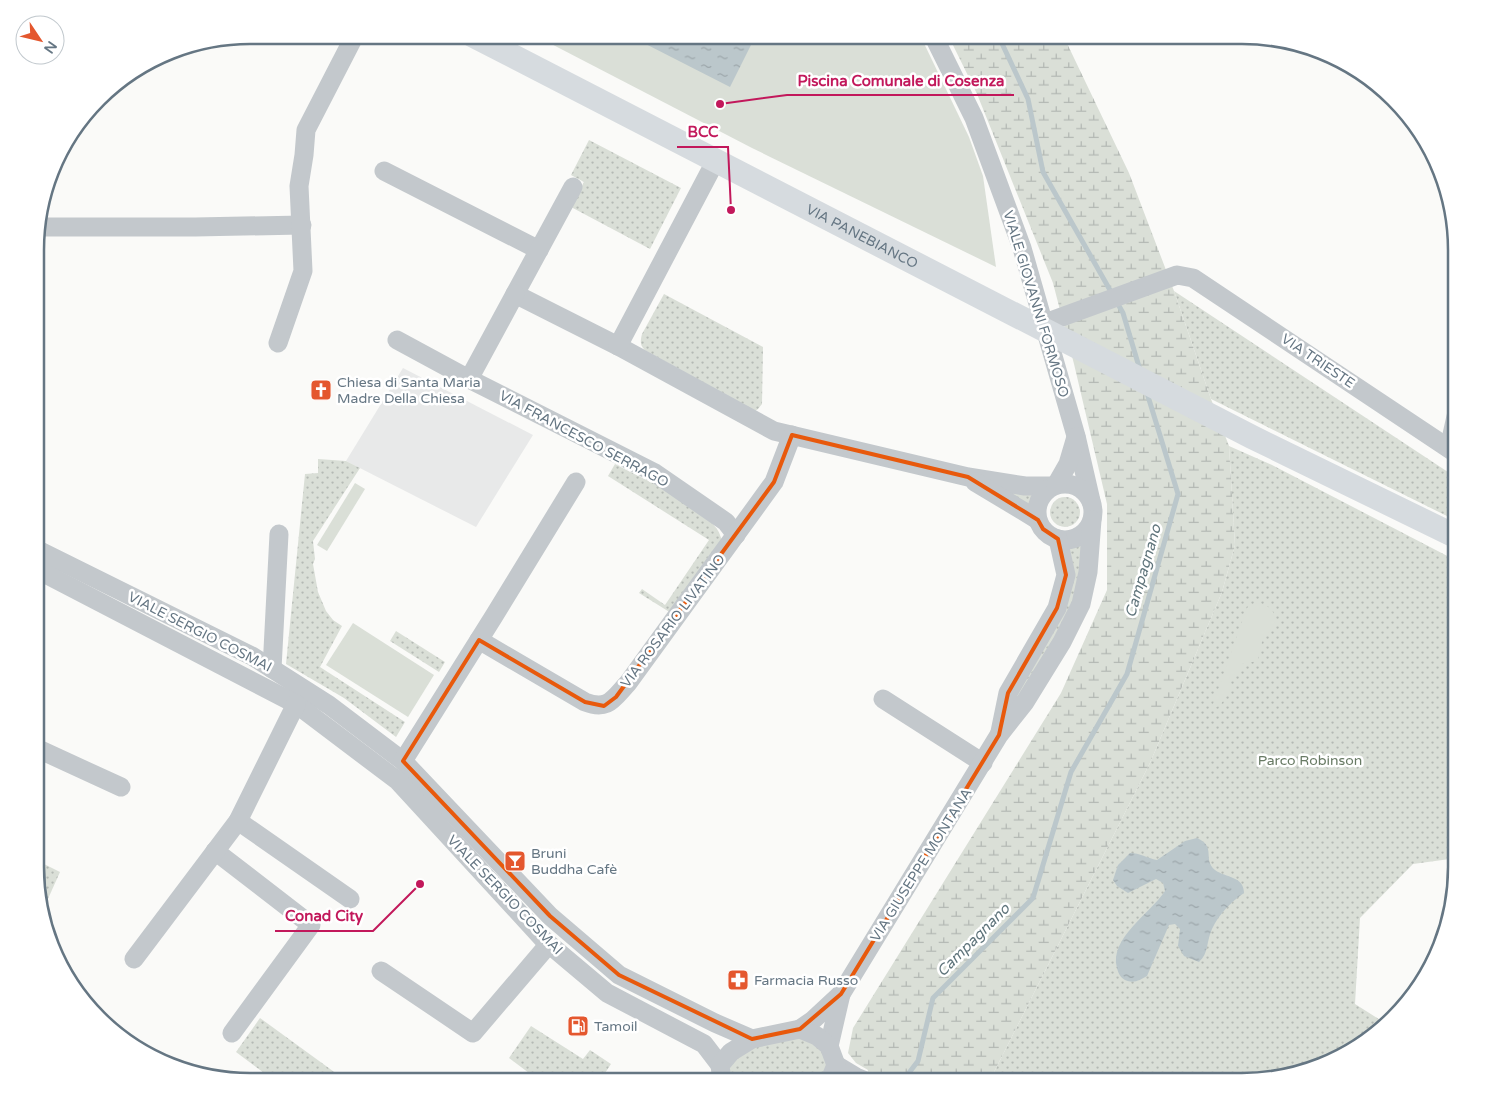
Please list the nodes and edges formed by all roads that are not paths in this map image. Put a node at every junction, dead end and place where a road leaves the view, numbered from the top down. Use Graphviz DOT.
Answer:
graph roads {
  1 [pos="350,44"];
  2 [pos="490,44"];
  3 [pos="937,44"];
  4 [pos="716,160"];
  5 [pos="384,171"];
  6 [pos="573,187"];
  7 [pos="302,225"];
  8 [pos="45,227"];
  9 [pos="539,250"];
  10 [pos="515,294"];
  11 [pos="1037,326"];
  12 [pos="397,340"];
  13 [pos="278,343"];
  14 [pos="618,346"];
  15 [pos="469,378"];
  16 [pos="792,435"];
  17 [pos="1076,436"];
  18 [pos="1448,448"];
  19 [pos="968,477"];
  20 [pos="576,482"];
  21 [pos="1055,486"];
  22 [pos="1091,501"];
  23 [pos="1038,520"];
  24 [pos="1092,520"];
  25 [pos="1448,533"];
  26 [pos="280,534"];
  27 [pos="736,535"];
  28 [pos="1058,539"];
  29 [pos="44,553"];
  30 [pos="44,573"];
  31 [pos="479,640"];
  32 [pos="272,669"];
  33 [pos="883,699"];
  34 [pos="296,704"];
  35 [pos="999,735"];
  36 [pos="44,752"];
  37 [pos="403,761"];
  38 [pos="983,763"];
  39 [pos="121,787"];
  40 [pos="238,821"];
  41 [pos="215,851"];
  42 [pos="350,899"];
  43 [pos="549,944"];
  44 [pos="134,959"];
  45 [pos="381,971"];
  46 [pos="841,994"];
  47 [pos="800,1029"];
  48 [pos="232,1033"];
  49 [pos="752,1039"];
  50 [pos="829,1046"];
  51 [pos="718,1073"];
  52 [pos="721,1073"];
  53 [pos="832,1073"];
  1 -- 7 [label="street"];
  2 -- 4 [label="main road, VIA PANEBIANCO"];
  3 -- 17 [label="street, VIALE GIOVANNI FORMOSO"];
  4 -- 11 [label="main road, VIA PANEBIANCO"];
  4 -- 14 [label="street"];
  5 -- 9 [label="street"];
  6 -- 9 [label="street"];
  7 -- 8 [label="street"];
  7 -- 13 [label="street"];
  9 -- 10 [label="street"];
  10 -- 14 [label="street"];
  10 -- 15 [label="street"];
  11 -- 18 [label="street, VIA TRIESTE"];
  11 -- 25 [label="main road, VIA PANEBIANCO"];
  12 -- 15 [label="street, VIA FRANCESCO SERRAGO"];
  14 -- 16 [label="street"];
  15 -- 27 [label="street, VIA FRANCESCO SERRAGO"];
  16 -- 19 [label="street"];
  16 -- 27 [label="street, VIA ROSARIO LIVATINO"];
  17 -- 21 [label="street"];
  17 -- 22 [label="street, VIALE GIOVANNI FORMOSO"];
  19 -- 21 [label="street"];
  19 -- 23 [label="street"];
  20 -- 31 [label="street"];
  21 -- 22 [label="street"];
  21 -- 23 [label="street"];
  22 -- 24 [label="street"];
  23 -- 28 [label="street"];
  24 -- 28 [label="street"];
  24 -- 35 [label="street, VIA GIUSEPPE MONTANA"];
  26 -- 32 [label="street"];
  27 -- 31 [label="street, VIA ROSARIO LIVATINO"];
  28 -- 35 [label="street, VIA GIUSEPPE MONTANA"];
  29 -- 32 [label="street, VIALE SERGIO COSMAI"];
  30 -- 34 [label="street, VIALE SERGIO COSMAI"];
  31 -- 37 [label="street"];
  32 -- 37 [label="street, VIALE SERGIO COSMAI"];
  33 -- 38 [label="street"];
  34 -- 40 [label="street"];
  34 -- 43 [label="street, VIALE SERGIO COSMAI"];
  35 -- 38 [label="street, VIA GIUSEPPE MONTANA"];
  36 -- 39 [label="street"];
  37 -- 49 [label="street, VIALE SERGIO COSMAI"];
  38 -- 46 [label="street, VIA GIUSEPPE MONTANA"];
  40 -- 41 [label="street"];
  40 -- 42 [label="street"];
  41 -- 44 [label="street"];
  41 -- 48 [label="street"];
  43 -- 45 [label="street"];
  43 -- 51 [label="street, VIALE SERGIO COSMAI"];
  46 -- 47 [label="street, VIA GIUSEPPE MONTANA"];
  46 -- 50 [label="street, VIA GIUSEPPE MONTANA"];
  47 -- 49 [label="street"];
  47 -- 50 [label="street"];
  49 -- 52 [label="street"];
  50 -- 53 [label="street"];
}
